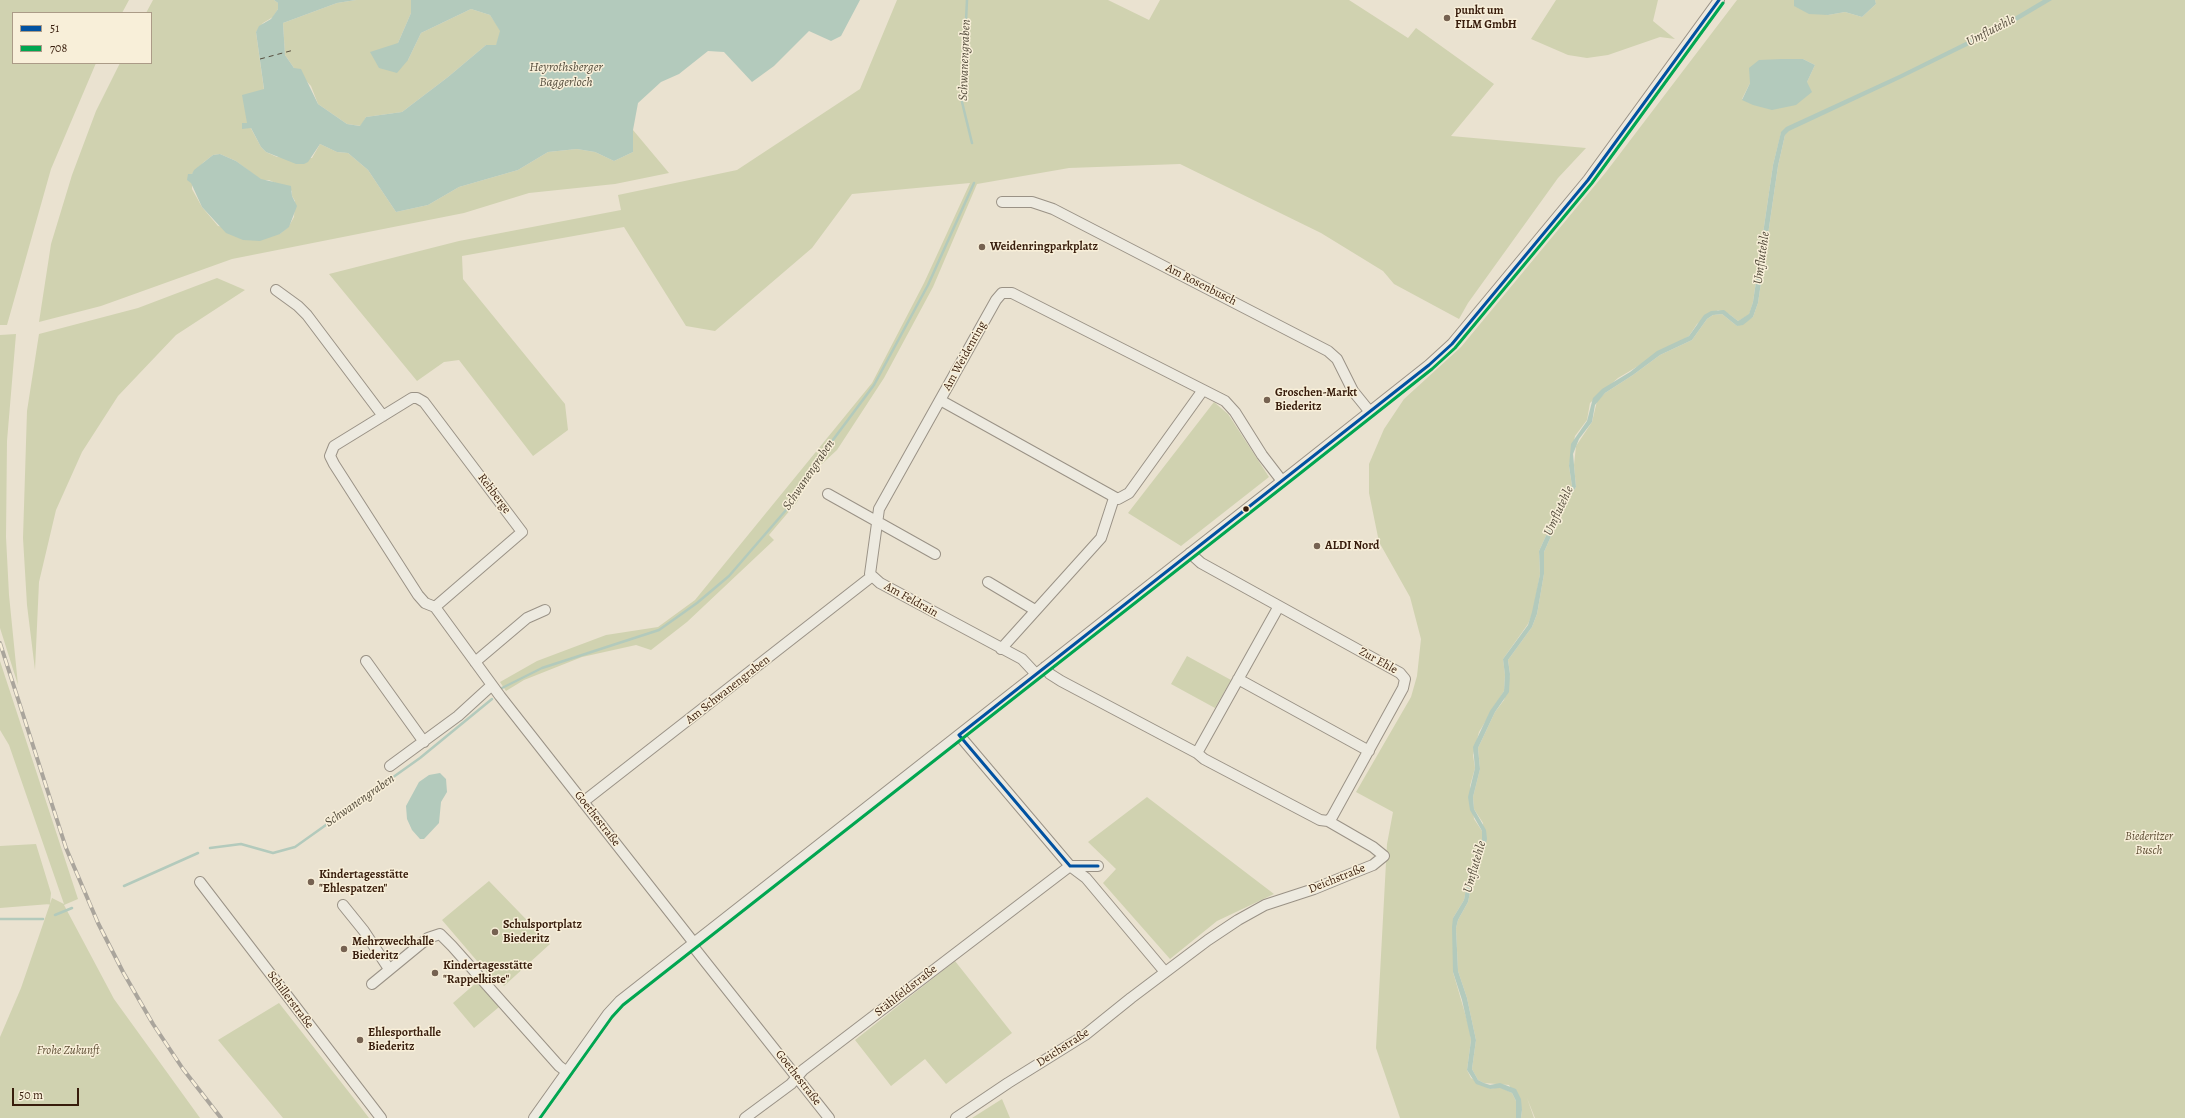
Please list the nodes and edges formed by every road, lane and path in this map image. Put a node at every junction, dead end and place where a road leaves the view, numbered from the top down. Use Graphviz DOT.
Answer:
graph roads {
  1 [pos="1720,0"];
  2 [pos="1002,202"];
  3 [pos="276,290"];
  4 [pos="1203,390"];
  5 [pos="940,400"];
  6 [pos="1370,412"];
  7 [pos="383,416"];
  8 [pos="1282,481"];
  9 [pos="828,494"];
  10 [pos="1114,498"];
  11 [pos="876,521"];
  12 [pos="1190,553"];
  13 [pos="935,554"];
  14 [pos="872,577"];
  15 [pos="988,582"];
  16 [pos="1279,606"];
  17 [pos="435,607"];
  18 [pos="545,610"];
  19 [pos="1035,610"];
  20 [pos="1001,649"];
  21 [pos="366,661"];
  22 [pos="475,662"];
  23 [pos="1045,667"];
  24 [pos="1036,674"];
  25 [pos="1238,679"];
  26 [pos="492,686"];
  27 [pos="500,696"];
  28 [pos="959,734"];
  29 [pos="424,742"];
  30 [pos="1368,751"];
  31 [pos="1197,753"];
  32 [pos="390,766"];
  33 [pos="583,802"];
  34 [pos="1328,821"];
  35 [pos="1070,866"];
  36 [pos="1098,866"];
  37 [pos="200,882"];
  38 [pos="343,905"];
  39 [pos="693,944"];
  40 [pos="389,969"];
  41 [pos="1165,972"];
  42 [pos="372,984"];
  43 [pos="567,1072"];
  44 [pos="797,1078"];
  45 [pos="380,1118"];
  46 [pos="534,1118"];
  47 [pos="746,1118"];
  48 [pos="829,1118"];
  49 [pos="956,1118"];
  1 -- 6 [label="street"];
  2 -- 6 [label="street, Am Rosenbusch"];
  3 -- 7 [label="street"];
  4 -- 5 [label="street, Am Weidenring"];
  4 -- 8 [label="street, Am Weidenring"];
  4 -- 10 [label="street"];
  5 -- 10 [label="street, Am Weidenring"];
  5 -- 11 [label="street, Am Feldrain"];
  6 -- 8 [label="street"];
  7 -- 17 [label="street, Rehberge"];
  7 -- 17 [label="street, Rehberge"];
  8 -- 12 [label="street"];
  9 -- 11 [label="street"];
  10 -- 19 [label="street"];
  11 -- 13 [label="street"];
  11 -- 14 [label="street, Am Feldrain"];
  12 -- 16 [label="street, Zur Ehle"];
  12 -- 23 [label="street"];
  14 -- 20 [label="street, Am Feldrain"];
  14 -- 33 [label="street, Am Schwanengraben"];
  15 -- 19 [label="street"];
  16 -- 25 [label="street"];
  16 -- 30 [label="street, Zur Ehle"];
  17 -- 22 [label="street, Rehberge"];
  18 -- 22 [label="street"];
  19 -- 20 [label="street"];
  20 -- 24 [label="street, Am Feldrain"];
  21 -- 29 [label="street"];
  22 -- 26 [label="street, Rehberge"];
  23 -- 24 [label="street"];
  23 -- 31 [label="street"];
  24 -- 28 [label="street"];
  25 -- 30 [label="street"];
  25 -- 31 [label="street"];
  26 -- 27 [label="street, Rehberge"];
  26 -- 29 [label="street"];
  27 -- 33 [label="street, Goethestraße"];
  28 -- 35 [label="street"];
  28 -- 39 [label="street"];
  29 -- 32 [label="street"];
  30 -- 34 [label="street, Zur Ehle"];
  31 -- 34 [label="street"];
  33 -- 39 [label="street, Goethestraße"];
  34 -- 41 [label="street, Deichstraße"];
  35 -- 36 [label="street"];
  35 -- 41 [label="street"];
  35 -- 44 [label="street, Stählfeldstraße"];
  37 -- 45 [label="street, Schillerstraße"];
  38 -- 40 [label="street"];
  39 -- 43 [label="street"];
  39 -- 44 [label="street, Goethestraße"];
  40 -- 42 [label="street"];
  40 -- 43 [label="street"];
  41 -- 49 [label="street, Deichstraße"];
  43 -- 46 [label="street"];
  44 -- 47 [label="street, Stählfeldstraße"];
  44 -- 48 [label="street, Goethestraße"];
}
